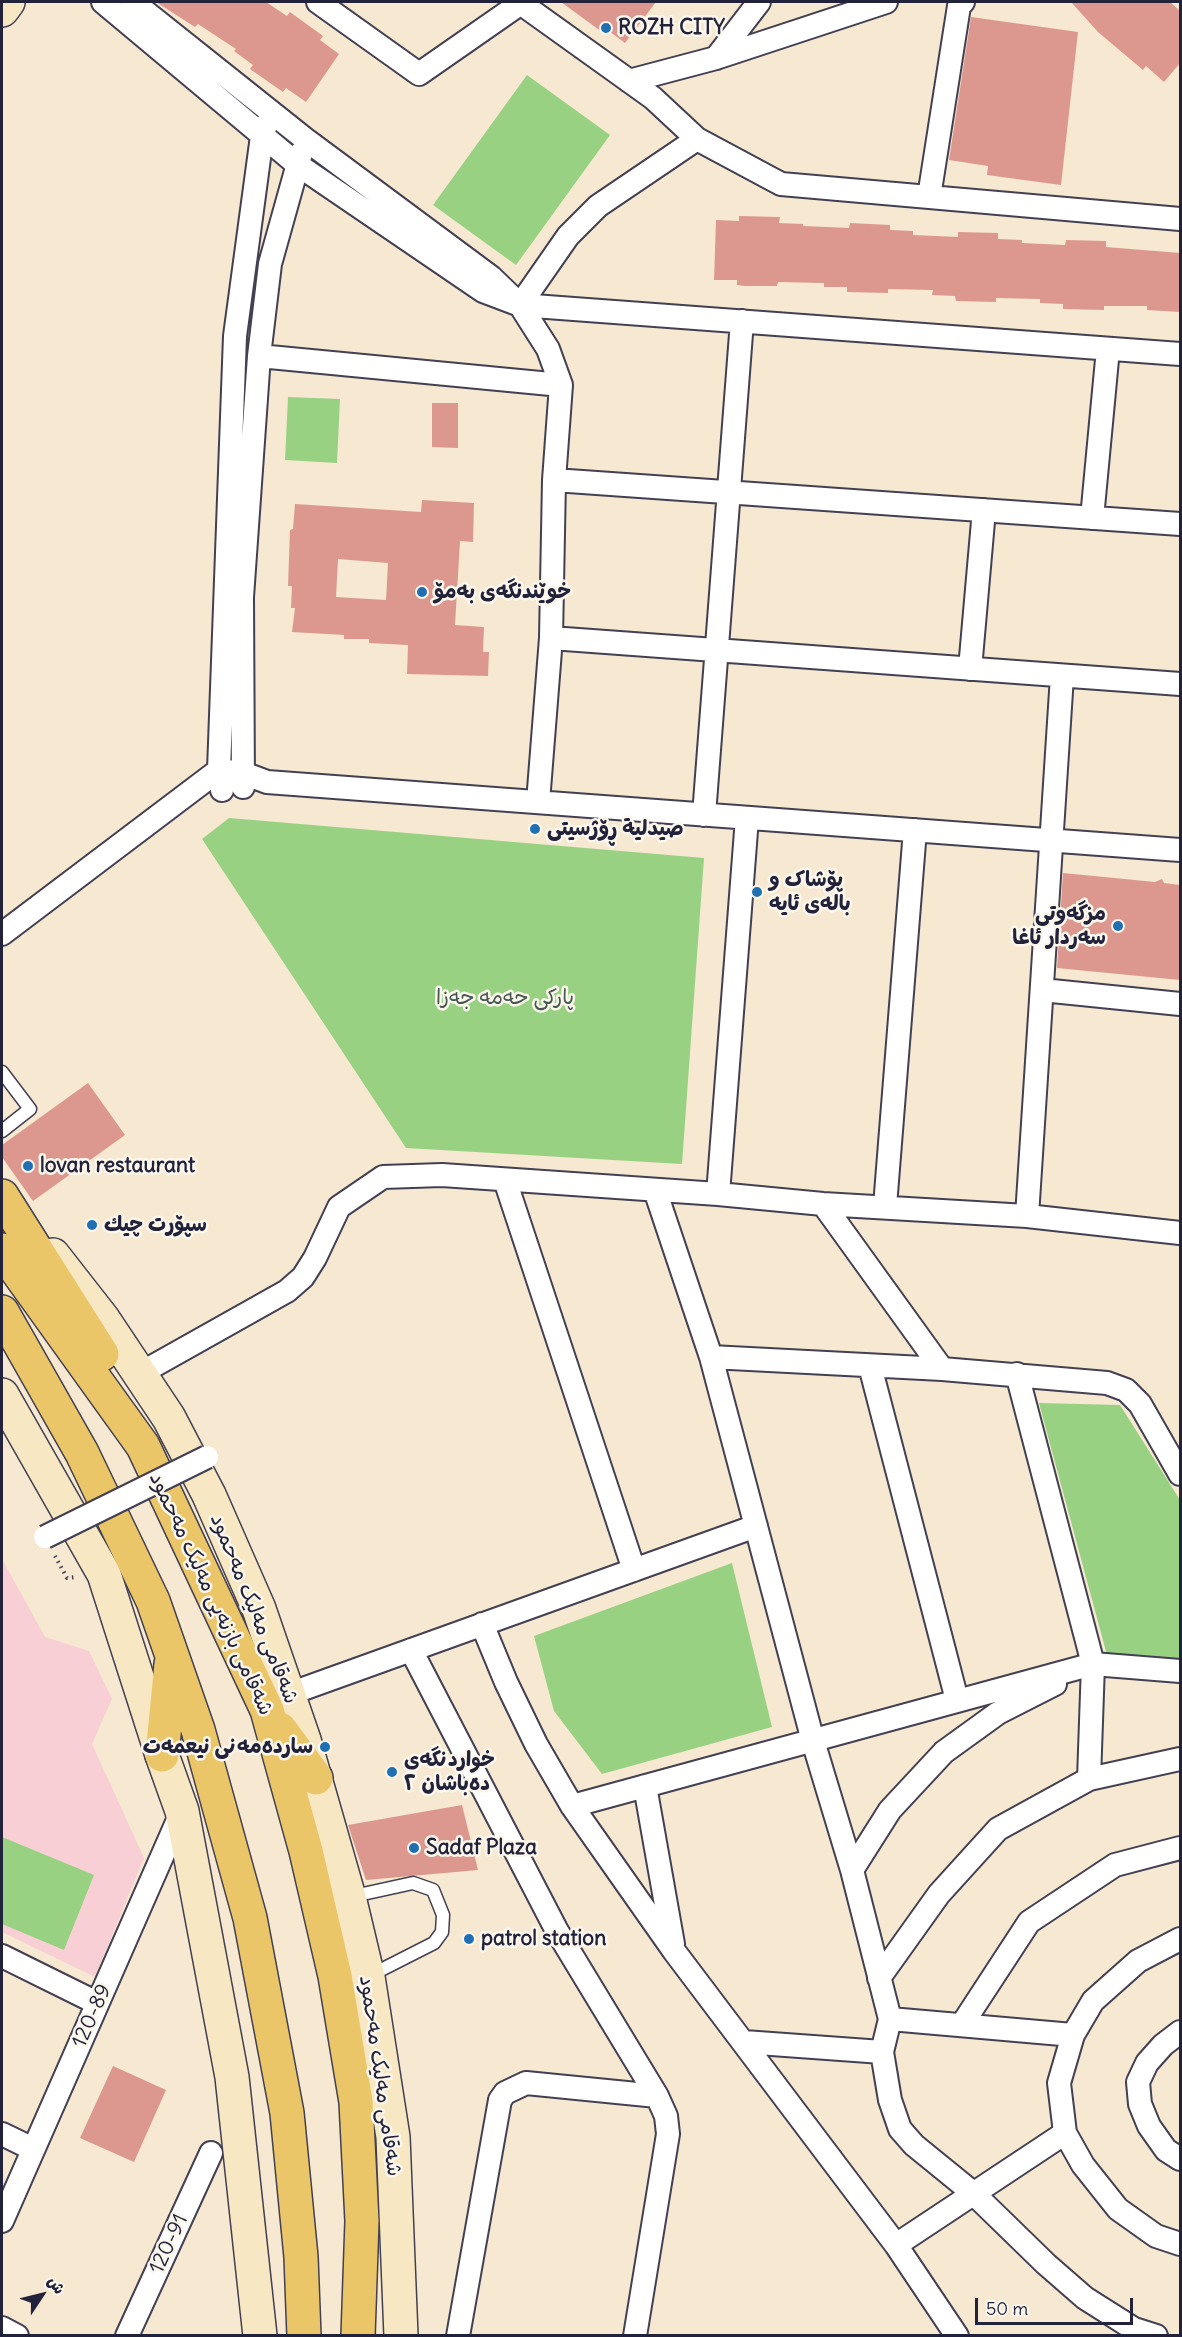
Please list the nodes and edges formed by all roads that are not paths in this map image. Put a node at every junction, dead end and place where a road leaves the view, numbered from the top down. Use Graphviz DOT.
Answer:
graph roads {
  1 [pos="8,2"];
  2 [pos="103,2"];
  3 [pos="133,2"];
  4 [pos="318,2"];
  5 [pos="520,2"];
  6 [pos="759,2"];
  7 [pos="884,2"];
  8 [pos="963,2"];
  9 [pos="2,10"];
  10 [pos="716,58"];
  11 [pos="629,81"];
  12 [pos="270,112"];
  13 [pos="262,136"];
  14 [pos="305,139"];
  15 [pos="697,139"];
  16 [pos="298,165"];
  17 [pos="929,197"];
  18 [pos="1180,219"];
  19 [pos="520,305"];
  20 [pos="742,321"];
  21 [pos="1108,349"];
  22 [pos="1180,354"];
  23 [pos="259,356"];
  24 [pos="561,385"];
  25 [pos="554,480"];
  26 [pos="729,492"];
  27 [pos="984,510"];
  28 [pos="1092,518"];
  29 [pos="1180,524"];
  30 [pos="551,638"];
  31 [pos="717,651"];
  32 [pos="970,669"];
  33 [pos="1062,676"];
  34 [pos="1180,684"];
  35 [pos="232,780"];
  36 [pos="538,802"];
  37 [pos="704,814"];
  38 [pos="747,818"];
  39 [pos="915,830"];
  40 [pos="1051,841"];
  41 [pos="1180,850"];
  42 [pos="2,934"];
  43 [pos="2,952"];
  44 [pos="1042,990"];
  45 [pos="1180,1004"];
  46 [pos="2,1072"];
  47 [pos="2,1131"];
  48 [pos="505,1180"];
  49 [pos="2,1188"];
  50 [pos="655,1190"];
  51 [pos="718,1194"];
  52 [pos="2,1196"];
  53 [pos="823,1204"];
  54 [pos="885,1206"];
  55 [pos="1027,1216"];
  56 [pos="1180,1233"];
  57 [pos="2,1250"];
  58 [pos="2,1312"];
  59 [pos="2,1348"];
  60 [pos="711,1357"];
  61 [pos="870,1366"];
  62 [pos="942,1369"];
  63 [pos="141,1373"];
  64 [pos="1017,1374"];
  65 [pos="2,1395"];
  66 [pos="143,1446"];
  67 [pos="82,1453"];
  68 [pos="207,1457"];
  69 [pos="1180,1474"];
  70 [pos="756,1526"];
  71 [pos="45,1537"];
  72 [pos="634,1570"];
  73 [pos="482,1624"];
  74 [pos="411,1650"];
  75 [pos="172,1656"];
  76 [pos="1093,1664"];
  77 [pos="1180,1671"];
  78 [pos="957,1700"];
  79 [pos="278,1702"];
  80 [pos="813,1741"];
  81 [pos="162,1755"];
  82 [pos="1180,1759"];
  83 [pos="316,1778"];
  84 [pos="1089,1779"];
  85 [pos="645,1786"];
  86 [pos="573,1806"];
  87 [pos="182,1811"];
  88 [pos="1180,1848"];
  89 [pos="852,1870"];
  90 [pos="349,1897"];
  91 [pos="1180,1940"];
  92 [pos="674,1951"];
  93 [pos="2,1956"];
  94 [pos="368,1977"];
  95 [pos="879,1978"];
  96 [pos="97,2003"];
  97 [pos="890,2019"];
  98 [pos="963,2023"];
  99 [pos="1180,2032"];
  100 [pos="1072,2035"];
  101 [pos="744,2042"];
  102 [pos="882,2052"];
  103 [pos="657,2096"];
  104 [pos="1065,2133"];
  105 [pos="2,2134"];
  106 [pos="33,2149"];
  107 [pos="211,2152"];
  108 [pos="1180,2159"];
  109 [pos="974,2193"];
  110 [pos="2,2221"];
  111 [pos="1180,2244"];
  112 [pos="896,2245"];
  113 [pos="2,2328"];
  114 [pos="17,2336"];
  115 [pos="127,2336"];
  116 [pos="260,2336"];
  117 [pos="304,2336"];
  118 [pos="358,2336"];
  119 [pos="400,2336"];
  120 [pos="458,2336"];
  121 [pos="635,2336"];
  122 [pos="957,2336"];
  123 [pos="1156,2336"];
  1 -- 9 [label="main road"];
  2 -- 13 [label="street"];
  3 -- 12 [label="street"];
  4 -- 5 [label="street"];
  5 -- 11 [label="street"];
  6 -- 10 [label="street"];
  7 -- 10 [label="street"];
  8 -- 17 [label="street"];
  10 -- 11 [label="street"];
  11 -- 15 [label="street"];
  12 -- 13 [label="street"];
  12 -- 14 [label="street"];
  13 -- 16 [label="street"];
  13 -- 35 [label="street"];
  14 -- 16 [label="street"];
  14 -- 19 [label="street"];
  15 -- 17 [label="street"];
  15 -- 19 [label="street"];
  16 -- 19 [label="street"];
  16 -- 23 [label="street"];
  17 -- 18 [label="street"];
  19 -- 20 [label="street"];
  19 -- 24 [label="street"];
  20 -- 21 [label="street"];
  20 -- 26 [label="street"];
  21 -- 22 [label="street"];
  21 -- 28 [label="street"];
  23 -- 24 [label="street"];
  23 -- 35 [label="street"];
  24 -- 25 [label="street"];
  25 -- 26 [label="street"];
  25 -- 30 [label="street"];
  26 -- 27 [label="street"];
  26 -- 31 [label="street"];
  27 -- 28 [label="street"];
  27 -- 32 [label="street"];
  28 -- 29 [label="street"];
  30 -- 31 [label="street"];
  30 -- 36 [label="street"];
  31 -- 32 [label="street"];
  31 -- 37 [label="street"];
  32 -- 33 [label="street"];
  33 -- 34 [label="street"];
  33 -- 40 [label="street"];
  35 -- 36 [label="street"];
  35 -- 42 [label="street"];
  35 -- 43 [label="street"];
  36 -- 37 [label="street"];
  37 -- 38 [label="street"];
  38 -- 39 [label="street"];
  38 -- 51 [label="street"];
  39 -- 40 [label="street"];
  39 -- 54 [label="street"];
  40 -- 41 [label="street"];
  40 -- 44 [label="street"];
  44 -- 45 [label="street"];
  44 -- 55 [label="street"];
  46 -- 47 [label="lane"];
  48 -- 50 [label="street"];
  48 -- 63 [label="street"];
  48 -- 72 [label="street"];
  49 -- 63 [label="main road, شەقامی مەلیک مەحمود"];
  50 -- 51 [label="street"];
  50 -- 60 [label="street"];
  51 -- 53 [label="street"];
  52 -- 66 [label="highway"];
  53 -- 54 [label="street"];
  53 -- 62 [label="street"];
  54 -- 55 [label="street"];
  55 -- 56 [label="street"];
  57 -- 66 [label="highway, شەقامی بازنەیی مەلیک مەحمود"];
  58 -- 67 [label="highway"];
  59 -- 67 [label="highway"];
  60 -- 61 [label="street"];
  60 -- 70 [label="street"];
  61 -- 62 [label="street"];
  61 -- 78 [label="street"];
  62 -- 64 [label="street"];
  63 -- 79 [label="main road, شەقامی مەلیک مەحمود"];
  64 -- 69 [label="street"];
  64 -- 76 [label="street"];
  65 -- 81 [label="main road"];
  66 -- 79 [label="highway, شەقامی بازنەیی مەلیک مەحمود"];
  67 -- 75 [label="highway"];
  68 -- 71 [label="street, bridge"];
  70 -- 72 [label="street"];
  70 -- 80 [label="street"];
  72 -- 73 [label="street"];
  73 -- 74 [label="street"];
  73 -- 86 [label="street"];
  74 -- 79 [label="street"];
  74 -- 103 [label="street"];
  75 -- 81 [label="highway"];
  75 -- 117 [label="highway"];
  76 -- 77 [label="street"];
  76 -- 78 [label="street"];
  76 -- 84 [label="street"];
  76 -- 89 [label="street"];
  78 -- 80 [label="street"];
  79 -- 83 [label="highway"];
  79 -- 118 [label="highway, شەقامی بازنەیی مەلیک مەحمود"];
  80 -- 85 [label="street"];
  80 -- 89 [label="street"];
  81 -- 87 [label="main road"];
  82 -- 84 [label="street"];
  83 -- 90 [label="main road, شەقامی مەلیک مەحمود"];
  84 -- 95 [label="street"];
  85 -- 86 [label="street"];
  85 -- 92 [label="street"];
  86 -- 92 [label="street"];
  87 -- 96 [label="street, 120-89"];
  87 -- 116 [label="main road"];
  88 -- 98 [label="street"];
  89 -- 95 [label="street"];
  90 -- 94 [label="main road, شەقامی مەلیک مەحمود"];
  90 -- 94 [label="lane"];
  91 -- 100 [label="street"];
  92 -- 101 [label="street"];
  93 -- 96 [label="street"];
  94 -- 119 [label="main road, شەقامی مەلیک مەحمود"];
  95 -- 97 [label="street"];
  96 -- 106 [label="street, 120-89"];
  97 -- 98 [label="street"];
  97 -- 102 [label="street"];
  98 -- 100 [label="street"];
  99 -- 108 [label="street"];
  100 -- 104 [label="street"];
  101 -- 102 [label="street"];
  101 -- 112 [label="street"];
  102 -- 109 [label="street"];
  103 -- 120 [label="street"];
  103 -- 121 [label="street"];
  104 -- 109 [label="street"];
  104 -- 111 [label="street"];
  105 -- 106 [label="street"];
  106 -- 110 [label="street, 120-89"];
  107 -- 115 [label="street, 120-91"];
  109 -- 112 [label="street"];
  109 -- 123 [label="street"];
  112 -- 122 [label="street"];
  113 -- 114 [label="street"];
}
